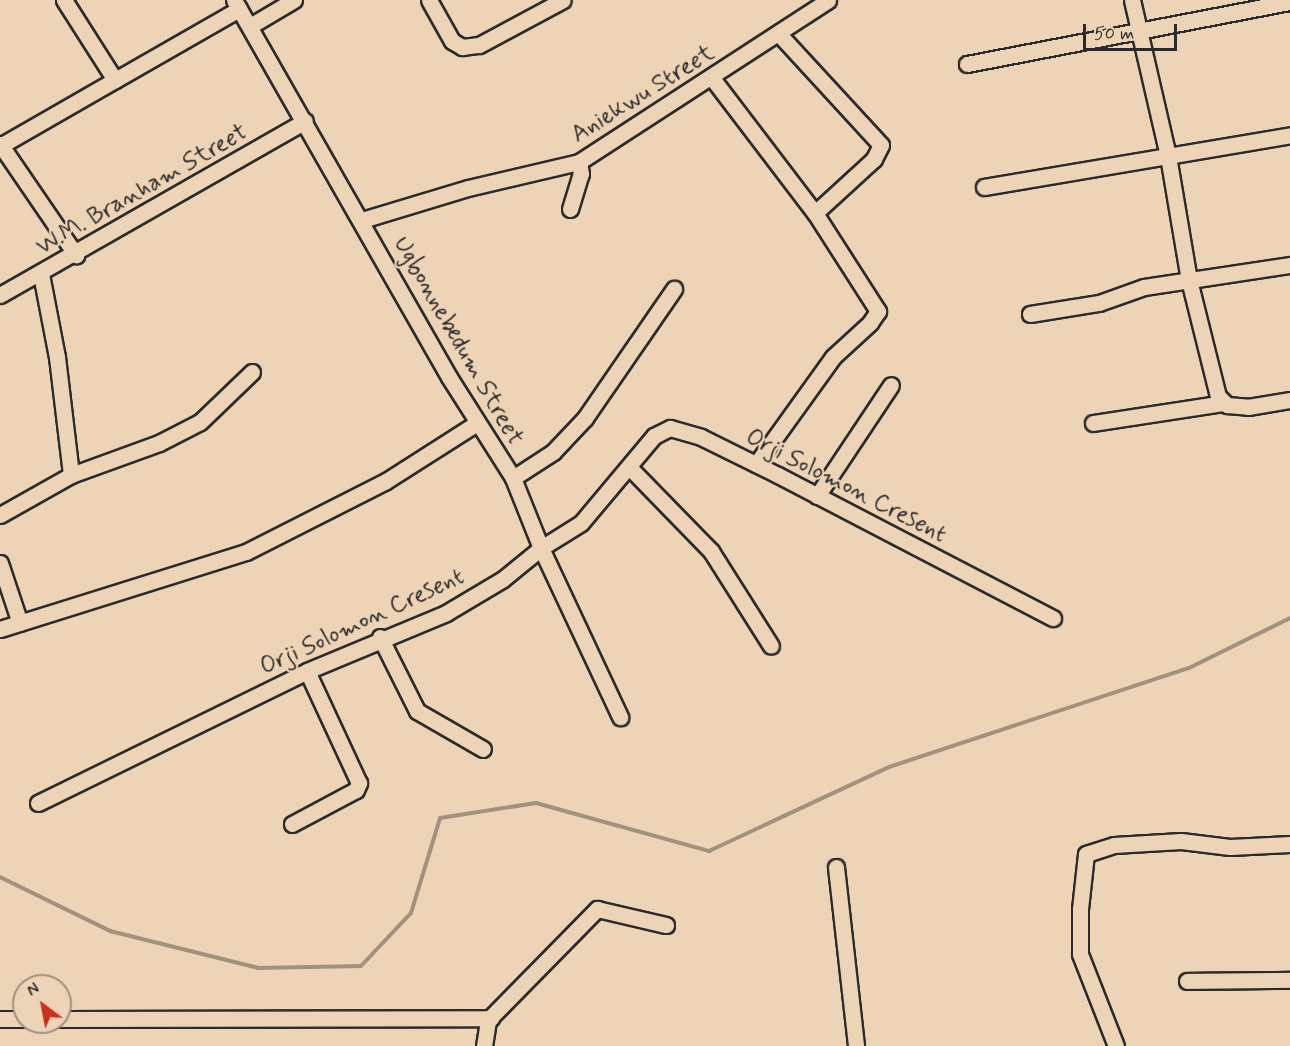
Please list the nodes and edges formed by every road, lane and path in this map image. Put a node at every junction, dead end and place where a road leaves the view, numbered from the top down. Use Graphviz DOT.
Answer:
graph roads {
  1 [pos="64,0"];
  2 [pos="294,0"];
  3 [pos="429,0"];
  4 [pos="563,0"];
  5 [pos="828,0"];
  6 [pos="1132,0"];
  7 [pos="1290,2"];
  8 [pos="236,4"];
  9 [pos="250,26"];
  10 [pos="1138,31"];
  11 [pos="778,33"];
  12 [pos="967,64"];
  13 [pos="712,78"];
  14 [pos="115,80"];
  15 [pos="305,121"];
  16 [pos="1290,135"];
  17 [pos="0,145"];
  18 [pos="1168,156"];
  19 [pos="579,162"];
  20 [pos="984,187"];
  21 [pos="570,209"];
  22 [pos="815,213"];
  23 [pos="362,220"];
  24 [pos="76,255"];
  25 [pos="1290,265"];
  26 [pos="41,274"];
  27 [pos="1188,280"];
  28 [pos="674,289"];
  29 [pos="0,295"];
  30 [pos="1030,314"];
  31 [pos="252,372"];
  32 [pos="891,385"];
  33 [pos="1290,400"];
  34 [pos="1222,403"];
  35 [pos="477,423"];
  36 [pos="1093,423"];
  37 [pos="756,464"];
  38 [pos="630,468"];
  39 [pos="71,476"];
  40 [pos="513,478"];
  41 [pos="817,496"];
  42 [pos="0,515"];
  43 [pos="541,548"];
  44 [pos="0,563"];
  45 [pos="1053,618"];
  46 [pos="20,623"];
  47 [pos="0,629"];
  48 [pos="380,637"];
  49 [pos="771,646"];
  50 [pos="307,671"];
  51 [pos="620,717"];
  52 [pos="483,749"];
  53 [pos="38,803"];
  54 [pos="292,824"];
  55 [pos="1290,844"];
  56 [pos="836,867"];
  57 [pos="666,925"];
  58 [pos="1290,980"];
  59 [pos="1187,981"];
  60 [pos="491,1018"];
  61 [pos="72,1019"];
  62 [pos="484,1046"];
  63 [pos="856,1046"];
  64 [pos="1116,1046"];
  1 -- 14 [label="street"];
  2 -- 9 [label="street"];
  3 -- 4 [label="street"];
  5 -- 11 [label="street, Aniekwu Street"];
  6 -- 10 [label="street"];
  7 -- 10 [label="street"];
  8 -- 9 [label="street, Ugbonnebedum Street"];
  8 -- 14 [label="street"];
  9 -- 15 [label="street, Ugbonnebedum Street"];
  10 -- 12 [label="street"];
  10 -- 18 [label="street"];
  11 -- 13 [label="street, Aniekwu Street"];
  11 -- 22 [label="street"];
  13 -- 19 [label="street, Aniekwu Street"];
  13 -- 22 [label="street"];
  14 -- 17 [label="street"];
  15 -- 23 [label="street, Ugbonnebedum Street"];
  15 -- 24 [label="street, W.M. Branham Street"];
  16 -- 18 [label="street"];
  17 -- 24 [label="street"];
  18 -- 20 [label="street"];
  18 -- 27 [label="street"];
  19 -- 21 [label="street"];
  19 -- 23 [label="street, Aniekwu Street"];
  22 -- 37 [label="street"];
  23 -- 35 [label="street, Ugbonnebedum Street"];
  24 -- 26 [label="street, W.M. Branham Street"];
  25 -- 27 [label="street"];
  26 -- 29 [label="street, W.M. Branham Street"];
  26 -- 39 [label="street"];
  27 -- 30 [label="street"];
  27 -- 34 [label="street"];
  28 -- 40 [label="street"];
  31 -- 39 [label="street"];
  32 -- 41 [label="street"];
  33 -- 34 [label="street"];
  34 -- 36 [label="street"];
  35 -- 40 [label="street, Ugbonnebedum Street"];
  35 -- 46 [label="street"];
  37 -- 38 [label="street, Orji Solomon Cresent"];
  37 -- 41 [label="street, Orji Solomon Cresent"];
  38 -- 43 [label="street, Orji Solomon Cresent"];
  38 -- 49 [label="street"];
  39 -- 42 [label="street"];
  40 -- 43 [label="street, Ugbonnebedum Street"];
  41 -- 45 [label="street, Orji Solomon Cresent"];
  43 -- 48 [label="street, Orji Solomon Cresent"];
  43 -- 51 [label="street, Ugbonnebedum Street"];
  44 -- 46 [label="street"];
  46 -- 47 [label="street"];
  48 -- 50 [label="street, Orji Solomon Cresent"];
  48 -- 52 [label="street"];
  50 -- 53 [label="street, Orji Solomon Cresent"];
  50 -- 54 [label="street"];
  55 -- 64 [label="street"];
  56 -- 63 [label="street"];
  57 -- 60 [label="street"];
  58 -- 59 [label="street"];
  60 -- 61 [label="street"];
  60 -- 62 [label="street"];
}
